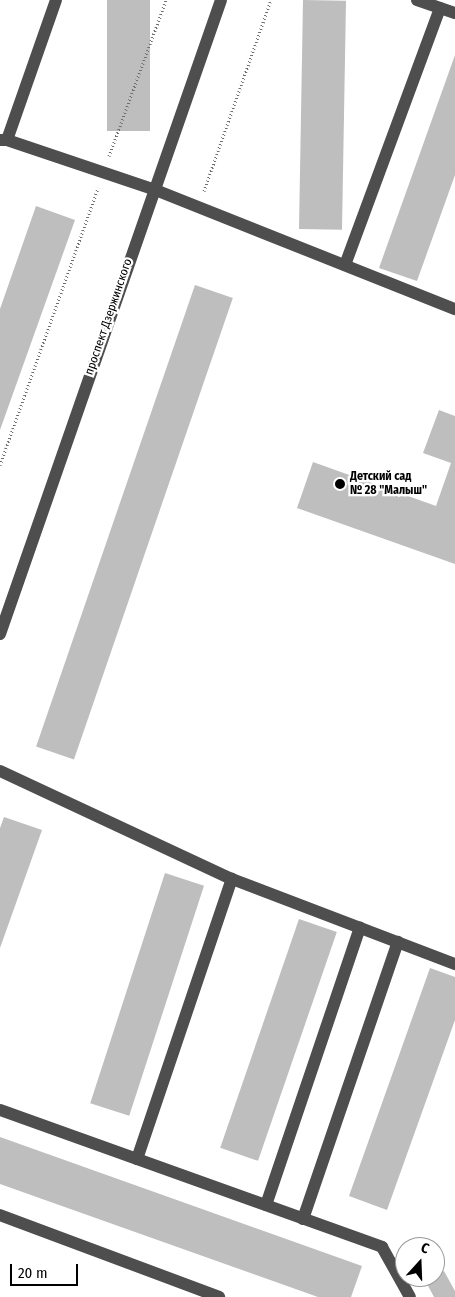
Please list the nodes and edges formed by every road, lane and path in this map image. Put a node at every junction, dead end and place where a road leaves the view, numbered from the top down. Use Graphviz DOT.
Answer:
graph roads {
  1 [pos="56,0"];
  2 [pos="166,0"];
  3 [pos="221,0"];
  4 [pos="271,0"];
  5 [pos="417,0"];
  6 [pos="440,8"];
  7 [pos="455,13"];
  8 [pos="4,140"];
  9 [pos="103,173"];
  10 [pos="153,189"];
  11 [pos="199,207"];
  12 [pos="345,265"];
  13 [pos="455,309"];
  14 [pos="0,465"];
  15 [pos="0,634"];
  16 [pos="0,771"];
  17 [pos="232,879"];
  18 [pos="360,928"];
  19 [pos="398,942"];
  20 [pos="455,964"];
  21 [pos="0,1110"];
  22 [pos="137,1159"];
  23 [pos="266,1205"];
  24 [pos="0,1215"];
  25 [pos="303,1219"];
  26 [pos="219,1297"];
  27 [pos="410,1297"];
  1 -- 8 [label="street"];
  2 -- 9 [label="path"];
  3 -- 10 [label="street, проспект Дзержинского"];
  4 -- 11 [label="path"];
  5 -- 6 [label="street"];
  6 -- 7 [label="street"];
  6 -- 12 [label="street"];
  8 -- 9 [label="street"];
  9 -- 10 [label="street"];
  9 -- 14 [label="path"];
  10 -- 11 [label="street"];
  10 -- 15 [label="street, проспект Дзержинского"];
  11 -- 12 [label="street"];
  12 -- 13 [label="street"];
  16 -- 17 [label="street"];
  17 -- 18 [label="street"];
  17 -- 22 [label="street"];
  18 -- 19 [label="street"];
  18 -- 23 [label="street"];
  19 -- 20 [label="street"];
  19 -- 25 [label="street"];
  21 -- 22 [label="street"];
  22 -- 23 [label="street"];
  23 -- 25 [label="street"];
  24 -- 26 [label="street"];
  25 -- 27 [label="street"];
}
